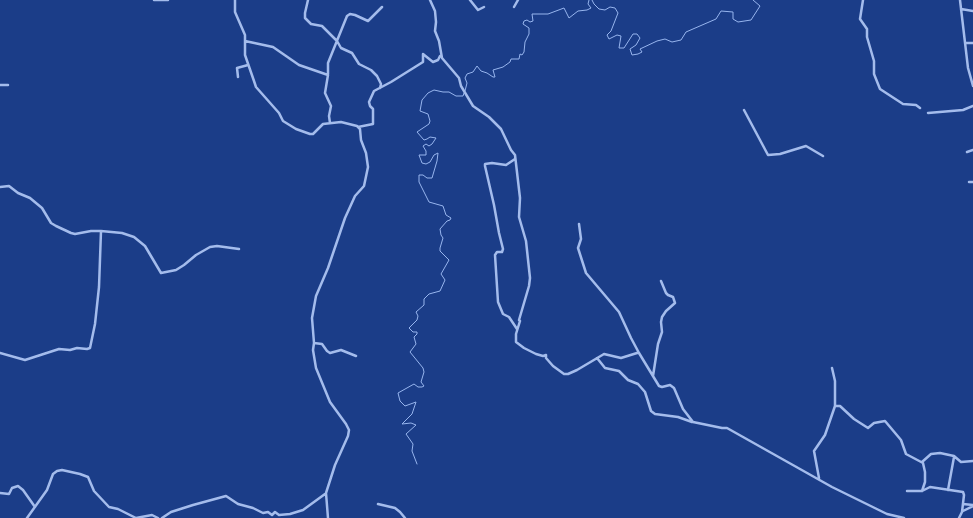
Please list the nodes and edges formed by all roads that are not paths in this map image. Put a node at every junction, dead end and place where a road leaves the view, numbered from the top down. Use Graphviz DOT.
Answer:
graph roads {
  1 [pos="154,0"];
  2 [pos="168,0"];
  3 [pos="235,0"];
  4 [pos="308,0"];
  5 [pos="430,0"];
  6 [pos="470,0"];
  7 [pos="518,0"];
  8 [pos="863,0"];
  9 [pos="960,0"];
  10 [pos="382,7"];
  11 [pos="484,7"];
  12 [pos="514,7"];
  13 [pos="961,9"];
  14 [pos="973,11"];
  15 [pos="245,41"];
  16 [pos="337,41"];
  17 [pos="965,43"];
  18 [pos="973,43"];
  19 [pos="440,55"];
  20 [pos="967,62"];
  21 [pos="973,62"];
  22 [pos="248,65"];
  23 [pos="328,74"];
  24 [pos="238,77"];
  25 [pos="382,84"];
  26 [pos="0,85"];
  27 [pos="8,85"];
  28 [pos="385,85"];
  29 [pos="973,86"];
  30 [pos="380,88"];
  31 [pos="973,106"];
  32 [pos="920,108"];
  33 [pos="744,110"];
  34 [pos="928,113"];
  35 [pos="330,123"];
  36 [pos="358,127"];
  37 [pos="973,150"];
  38 [pos="967,152"];
  39 [pos="823,156"];
  40 [pos="515,159"];
  41 [pos="969,182"];
  42 [pos="973,182"];
  43 [pos="0,186"];
  44 [pos="579,224"];
  45 [pos="101,231"];
  46 [pos="239,249"];
  47 [pos="661,281"];
  48 [pos="518,329"];
  49 [pos="314,342"];
  50 [pos="0,352"];
  51 [pos="639,353"];
  52 [pos="356,356"];
  53 [pos="596,358"];
  54 [pos="832,368"];
  55 [pos="653,376"];
  56 [pos="835,406"];
  57 [pos="693,422"];
  58 [pos="954,456"];
  59 [pos="973,461"];
  60 [pos="922,462"];
  61 [pos="819,479"];
  62 [pos="924,485"];
  63 [pos="929,487"];
  64 [pos="948,490"];
  65 [pos="907,491"];
  66 [pos="922,491"];
  67 [pos="326,493"];
  68 [pos="0,494"];
  69 [pos="378,504"];
  70 [pos="963,504"];
  71 [pos="973,506"];
  72 [pos="35,507"];
  73 [pos="962,512"];
  74 [pos="894,517"];
  75 [pos="27,518"];
  76 [pos="158,518"];
  77 [pos="162,518"];
  78 [pos="328,518"];
  79 [pos="405,518"];
  80 [pos="904,518"];
  81 [pos="959,518"];
  1 -- 2 [label="street"];
  3 -- 15 [label="street"];
  4 -- 16 [label="street"];
  5 -- 19 [label="street"];
  6 -- 11 [label="street"];
  7 -- 12 [label="street"];
  8 -- 32 [label="street"];
  9 -- 13 [label="street"];
  10 -- 16 [label="street"];
  13 -- 14 [label="street"];
  13 -- 17 [label="street"];
  15 -- 22 [label="street"];
  15 -- 23 [label="street"];
  16 -- 23 [label="street"];
  16 -- 25 [label="street"];
  17 -- 18 [label="street"];
  17 -- 20 [label="street"];
  19 -- 28 [label="street"];
  19 -- 40 [label="street"];
  20 -- 21 [label="street"];
  20 -- 29 [label="street"];
  22 -- 24 [label="street"];
  22 -- 35 [label="street"];
  23 -- 35 [label="street"];
  25 -- 28 [label="street"];
  25 -- 30 [label="street"];
  26 -- 27 [label="street"];
  28 -- 30 [label="street"];
  30 -- 36 [label="street"];
  31 -- 34 [label="street"];
  33 -- 39 [label="street"];
  35 -- 36 [label="street"];
  36 -- 49 [label="street"];
  37 -- 38 [label="street"];
  40 -- 48 [label="street"];
  40 -- 48 [label="street"];
  41 -- 42 [label="street"];
  43 -- 45 [label="street"];
  44 -- 51 [label="street"];
  45 -- 46 [label="street"];
  45 -- 50 [label="street"];
  47 -- 55 [label="street"];
  48 -- 53 [label="street"];
  49 -- 52 [label="street"];
  49 -- 67 [label="street"];
  51 -- 53 [label="street"];
  51 -- 55 [label="street"];
  53 -- 57 [label="street"];
  54 -- 56 [label="street"];
  55 -- 57 [label="street"];
  56 -- 60 [label="street"];
  56 -- 61 [label="street"];
  57 -- 61 [label="street"];
  58 -- 59 [label="street"];
  58 -- 60 [label="street"];
  58 -- 64 [label="street"];
  60 -- 62 [label="street"];
  61 -- 74 [label="street"];
  62 -- 63 [label="street"];
  62 -- 66 [label="street"];
  63 -- 64 [label="street"];
  63 -- 66 [label="street"];
  64 -- 70 [label="street"];
  65 -- 66 [label="street"];
  67 -- 77 [label="street"];
  67 -- 78 [label="street"];
  68 -- 72 [label="street"];
  69 -- 79 [label="street"];
  70 -- 71 [label="street"];
  70 -- 73 [label="street"];
  71 -- 73 [label="street"];
  72 -- 75 [label="street"];
  72 -- 76 [label="street"];
  73 -- 81 [label="street"];
  74 -- 80 [label="street"];
}
